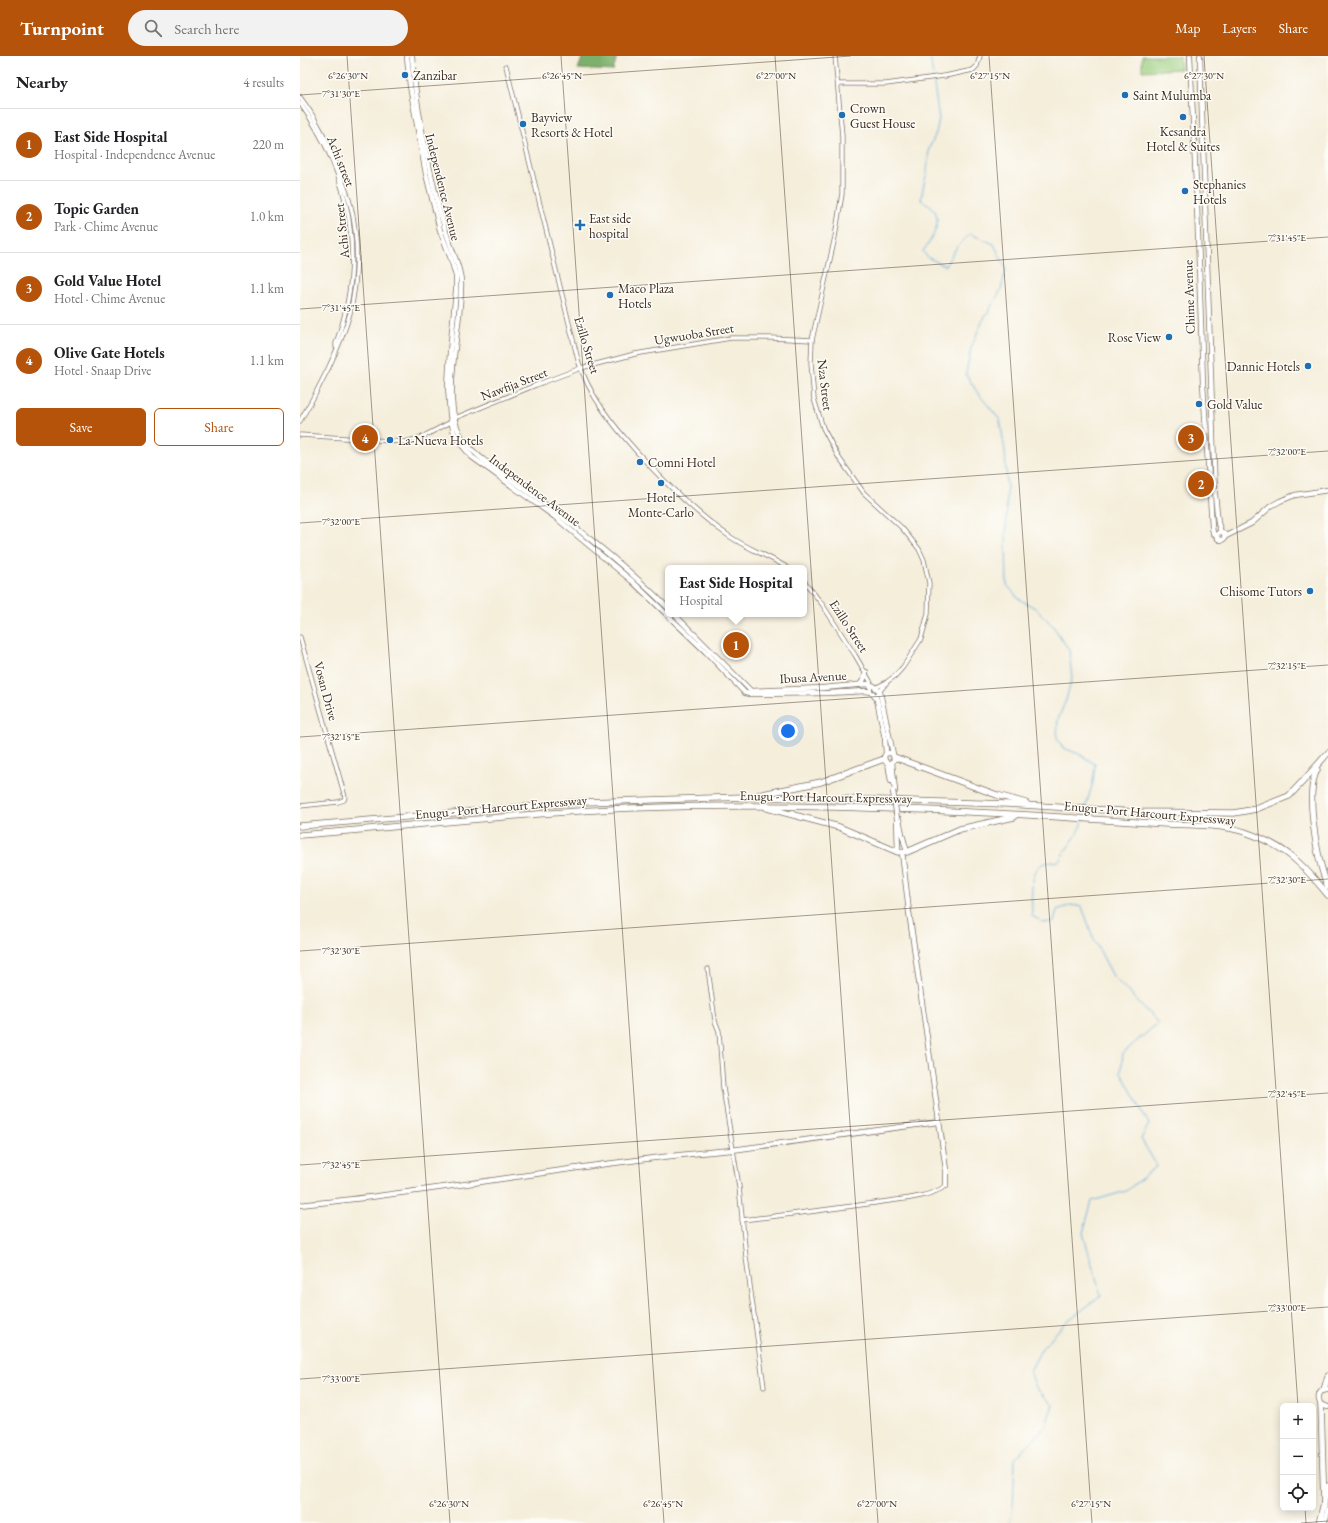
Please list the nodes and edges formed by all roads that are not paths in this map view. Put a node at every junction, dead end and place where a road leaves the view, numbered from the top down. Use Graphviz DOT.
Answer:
graph roads {
  1 [pos="407,56"];
  2 [pos="412,56"];
  3 [pos="835,56"];
  4 [pos="980,56"];
  5 [pos="1190,56"];
  6 [pos="1200,56"];
  7 [pos="506,66"];
  8 [pos="838,84"];
  9 [pos="300,97"];
  10 [pos="300,103"];
  11 [pos="429,174"];
  12 [pos="812,340"];
  13 [pos="337,348"];
  14 [pos="581,368"];
  15 [pos="453,420"];
  16 [pos="300,421"];
  17 [pos="300,435"];
  18 [pos="1328,490"];
  19 [pos="1223,534"];
  20 [pos="784,565"];
  21 [pos="807,585"];
  22 [pos="665,605"];
  23 [pos="665,611"];
  24 [pos="671,617"];
  25 [pos="676,617"];
  26 [pos="689,633"];
  27 [pos="300,637"];
  28 [pos="866,672"];
  29 [pos="888,681"];
  30 [pos="860,685"];
  31 [pos="874,686"];
  32 [pos="746,691"];
  33 [pos="871,691"];
  34 [pos="878,694"];
  35 [pos="1328,753"];
  36 [pos="889,758"];
  37 [pos="1321,760"];
  38 [pos="746,797"];
  39 [pos="757,805"];
  40 [pos="300,806"];
  41 [pos="1040,806"];
  42 [pos="1021,815"];
  43 [pos="898,819"];
  44 [pos="300,826"];
  45 [pos="300,835"];
  46 [pos="902,852"];
  47 [pos="1328,887"];
  48 [pos="1328,895"];
  49 [pos="708,968"];
  50 [pos="938,1122"];
  51 [pos="732,1150"];
  52 [pos="946,1186"];
  53 [pos="300,1205"];
  54 [pos="742,1220"];
  55 [pos="1328,1376"];
  56 [pos="764,1387"];
  57 [pos="1326,1390"];
  58 [pos="1321,1405"];
  59 [pos="1328,1407"];
  60 [pos="1328,1486"];
  61 [pos="1326,1508"];
  62 [pos="1319,1523"];
  63 [pos="1324,1523"];
  1 -- 11 [label="main road, Independence Avenue"];
  2 -- 11 [label="main road, Independence Avenue"];
  3 -- 8 [label="street, Nza Street"];
  4 -- 8 [label="street"];
  5 -- 19 [label="main road, Chime Avenue"];
  6 -- 19 [label="main road, Chime Avenue"];
  7 -- 14 [label="street, Ezillo Street"];
  8 -- 12 [label="street, Nza Street"];
  9 -- 13 [label="street, Achi Street"];
  10 -- 13 [label="street, Achi street"];
  11 -- 15 [label="main road, Independence Avenue"];
  12 -- 14 [label="street, Ugwuoba Street"];
  12 -- 29 [label="street, Nza Street"];
  13 -- 16 [label="street"];
  14 -- 15 [label="street, Nawfija Street"];
  14 -- 20 [label="street, Ezillo Street"];
  15 -- 17 [label="street, Nawfija Street"];
  15 -- 22 [label="main road, Independence Avenue"];
  15 -- 23 [label="main road, Independence Avenue"];
  18 -- 19 [label="main road"];
  21 -- 28 [label="street, Ezillo Street"];
  24 -- 26 [label="main road, Independence Avenue"];
  25 -- 26 [label="main road, Independence Avenue"];
  26 -- 32 [label="main road, Independence Avenue"];
  27 -- 40 [label="street, Vosan Drive"];
  28 -- 30 [label="main road"];
  28 -- 31 [label="street, Ezillo Street"];
  29 -- 31 [label="street"];
  29 -- 34 [label="street, Nza Street"];
  30 -- 31 [label="main road, Ibusa Avenue"];
  30 -- 32 [label="main road, Ibusa Avenue"];
  31 -- 33 [label="street"];
  31 -- 34 [label="main road"];
  32 -- 33 [label="main road, Ibusa Avenue"];
  33 -- 34 [label="main road"];
  34 -- 36 [label="main road"];
  35 -- 37 [label="highway"];
  36 -- 38 [label="highway"];
  36 -- 41 [label="highway"];
  36 -- 43 [label="main road, bridge"];
  37 -- 41 [label="highway"];
  37 -- 47 [label="highway"];
  38 -- 41 [label="highway"];
  38 -- 44 [label="highway"];
  39 -- 42 [label="highway, Enugu - Port Harcourt Expressway"];
  39 -- 45 [label="highway, Enugu - Port Harcourt Expressway"];
  39 -- 46 [label="highway"];
  42 -- 46 [label="highway"];
  42 -- 48 [label="highway, Enugu - Port Harcourt Expressway"];
  43 -- 46 [label="main road"];
  43 -- 46 [label="main road"];
  46 -- 50 [label="main road"];
  49 -- 51 [label="street"];
  50 -- 51 [label="main road"];
  50 -- 52 [label="main road"];
  51 -- 53 [label="main road"];
  51 -- 54 [label="street"];
  52 -- 54 [label="street"];
  54 -- 56 [label="street"];
  55 -- 57 [label="highway"];
  57 -- 58 [label="main road"];
  58 -- 59 [label="main road"];
  58 -- 61 [label="highway"];
  60 -- 61 [label="highway"];
  61 -- 62 [label="highway"];
  61 -- 63 [label="highway"];
}
